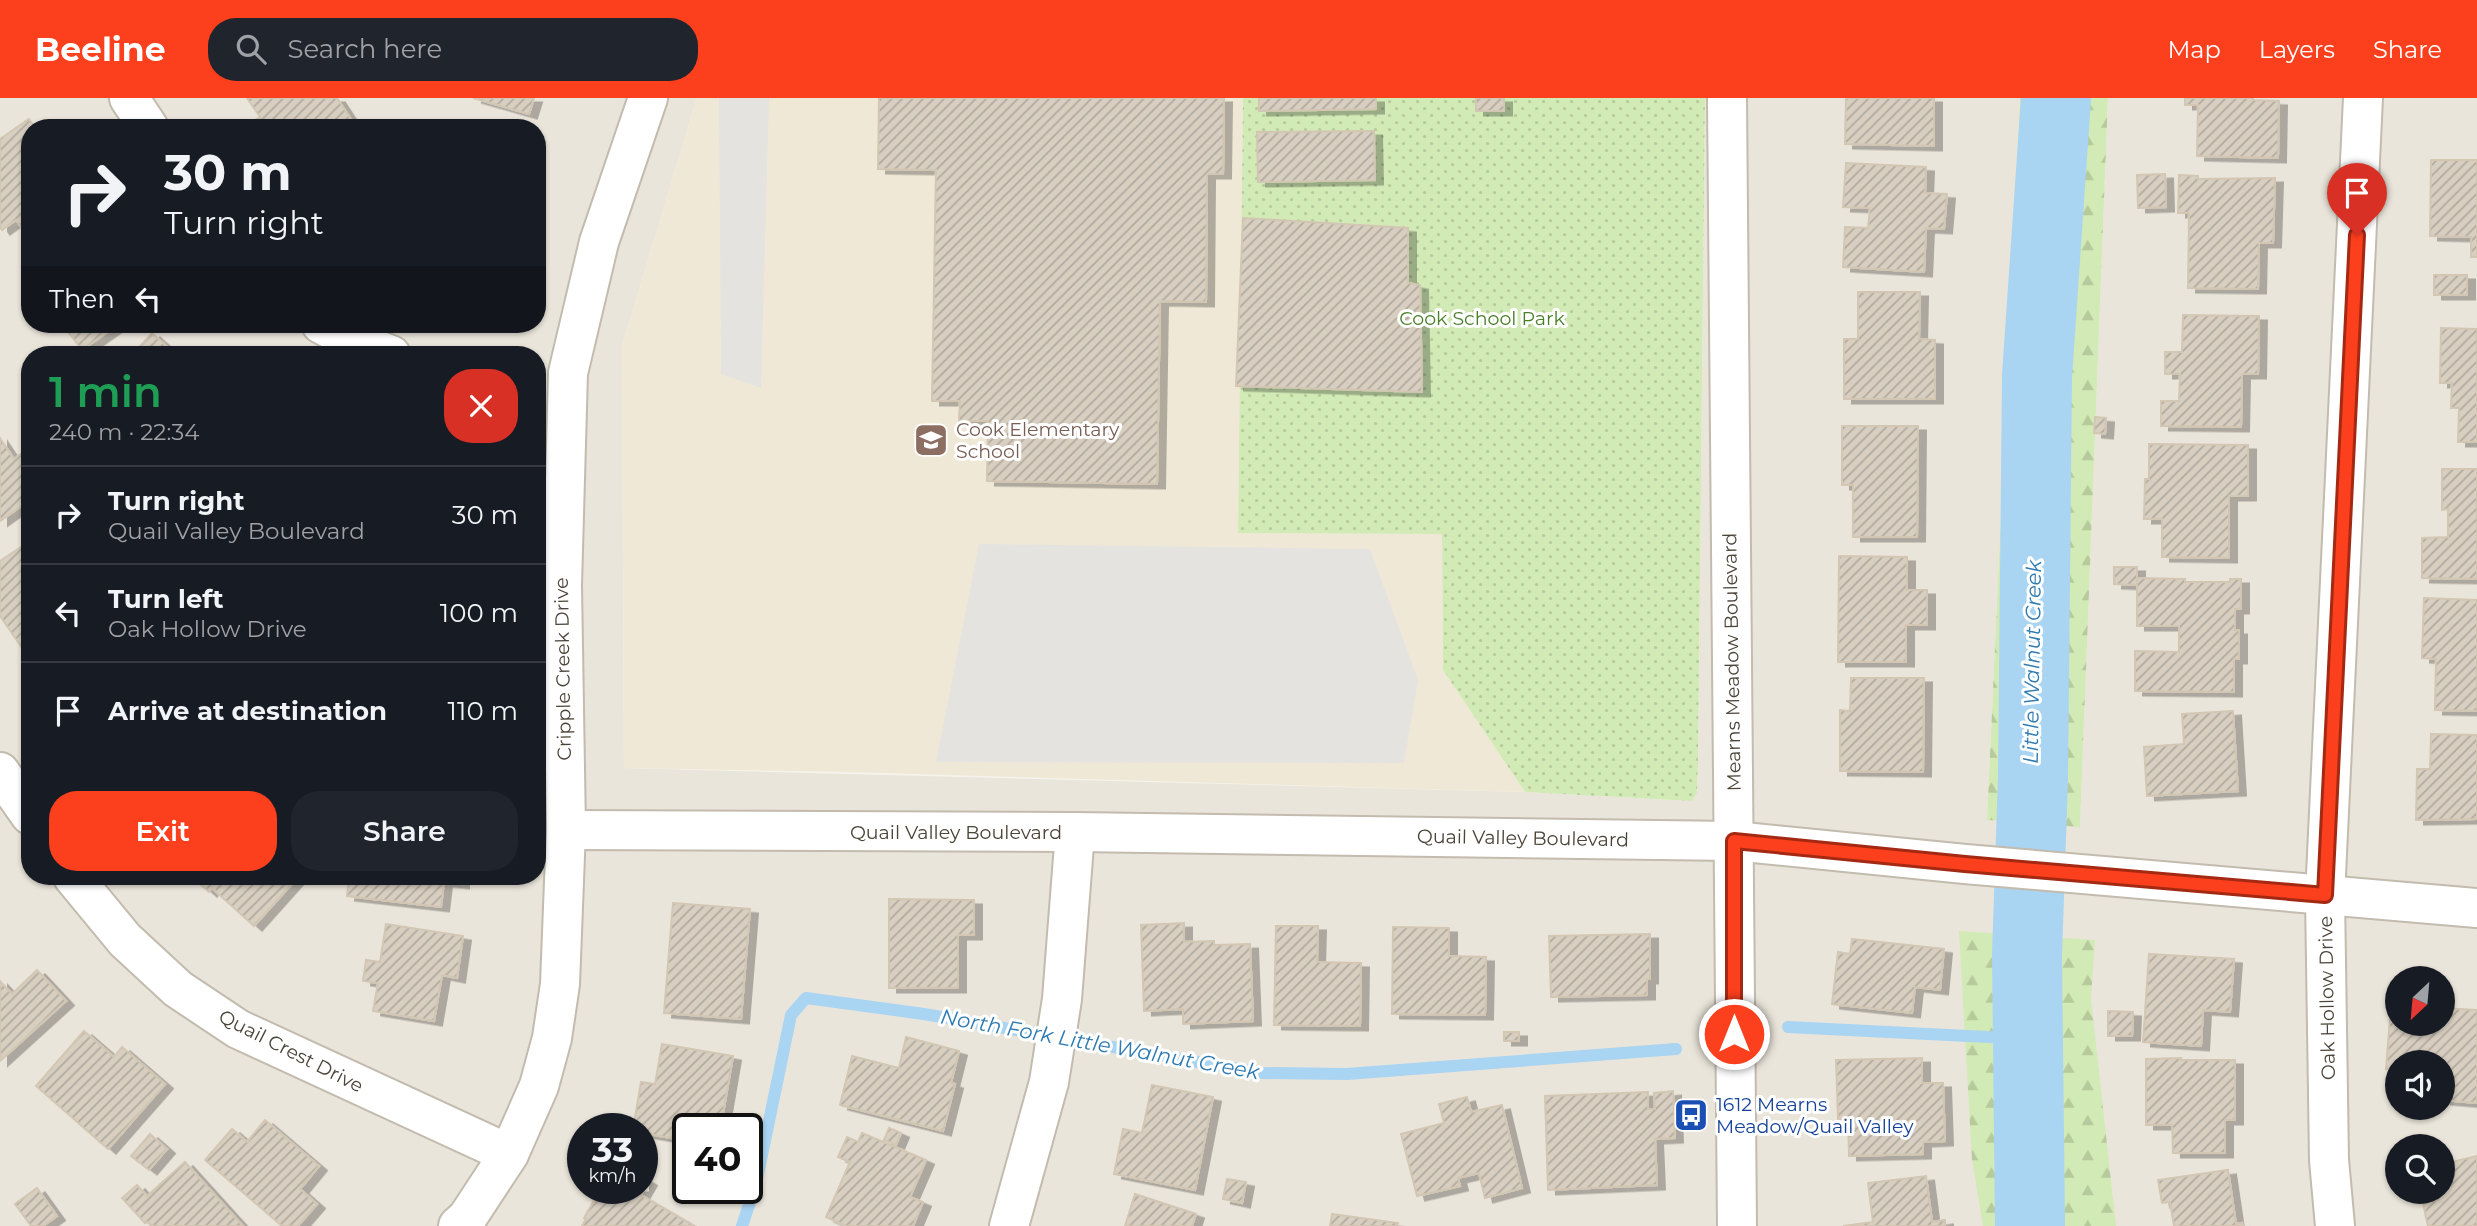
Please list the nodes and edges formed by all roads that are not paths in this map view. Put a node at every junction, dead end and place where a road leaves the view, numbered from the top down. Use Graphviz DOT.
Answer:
graph roads {
  1 [pos="129,98"];
  2 [pos="648,98"];
  3 [pos="1727,98"];
  4 [pos="2363,98"];
  5 [pos="143,119"];
  6 [pos="338,333"];
  7 [pos="367,346"];
  8 [pos="552,372"];
  9 [pos="0,772"];
  10 [pos="21,802"];
  11 [pos="566,830"];
  12 [pos="1075,832"];
  13 [pos="1734,841"];
  14 [pos="80,885"];
  15 [pos="2325,895"];
  16 [pos="2477,908"];
  17 [pos="509,1154"];
  18 [pos="458,1226"];
  19 [pos="1009,1226"];
  20 [pos="1737,1226"];
  21 [pos="2334,1226"];
  1 -- 5 [label="street"];
  2 -- 8 [label="street, Cripple Creek Drive"];
  3 -- 13 [label="street, Mearns Meadow Boulevard"];
  4 -- 15 [label="street, Oak Hollow Drive"];
  6 -- 7 [label="street"];
  8 -- 11 [label="street, Cripple Creek Drive"];
  9 -- 10 [label="street"];
  11 -- 12 [label="street, Quail Valley Boulevard"];
  11 -- 17 [label="street, Cripple Creek Drive"];
  12 -- 13 [label="street, Quail Valley Boulevard"];
  12 -- 19 [label="street"];
  13 -- 15 [label="street, Quail Valley Boulevard"];
  13 -- 20 [label="street, Mearns Meadow Boulevard"];
  14 -- 17 [label="street, Quail Crest Drive"];
  15 -- 16 [label="street, Quail Valley Boulevard"];
  15 -- 21 [label="street, Oak Hollow Drive"];
  17 -- 18 [label="street, Cripple Creek Drive"];
}
